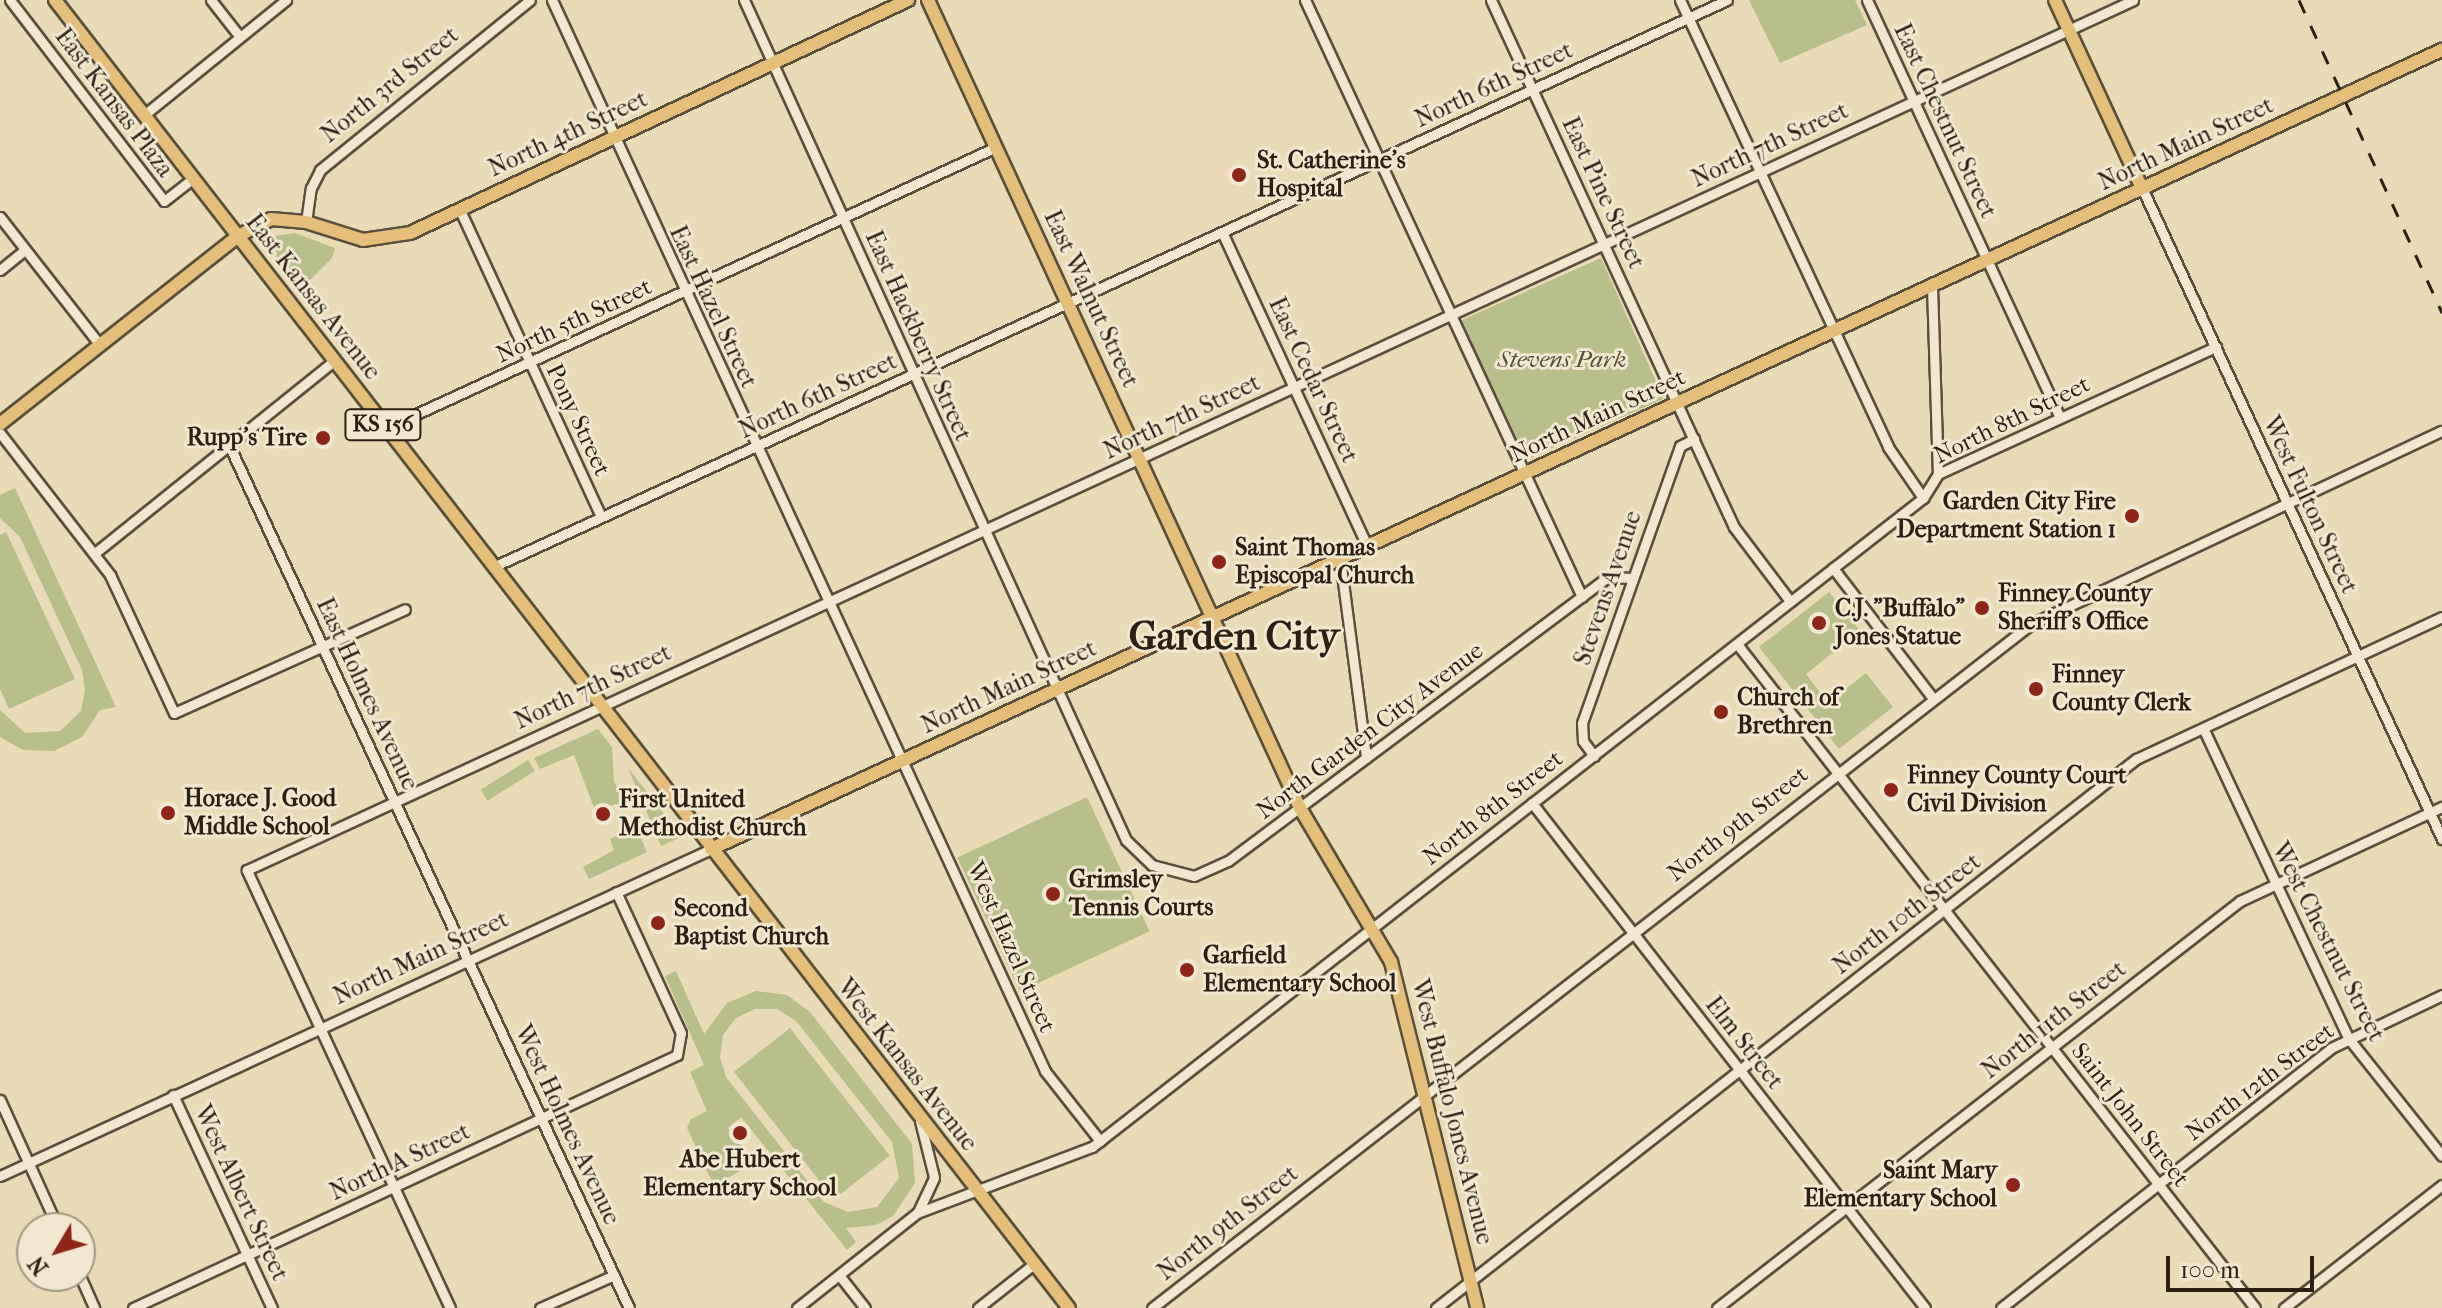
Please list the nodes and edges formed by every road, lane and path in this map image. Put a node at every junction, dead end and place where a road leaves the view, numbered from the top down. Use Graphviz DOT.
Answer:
graph roads {
  1 [pos="10,0"];
  2 [pos="55,0"];
  3 [pos="211,0"];
  4 [pos="286,0"];
  5 [pos="530,0"];
  6 [pos="552,0"];
  7 [pos="744,0"];
  8 [pos="908,0"];
  9 [pos="928,0"];
  10 [pos="1491,0"];
  11 [pos="1680,0"];
  12 [pos="1727,0"];
  13 [pos="1867,0"];
  14 [pos="2055,0"];
  15 [pos="2133,0"];
  16 [pos="1309,1"];
  17 [pos="1688,18"];
  18 [pos="2069,29"];
  19 [pos="240,37"];
  20 [pos="2442,50"];
  21 [pos="772,63"];
  22 [pos="1533,89"];
  23 [pos="1914,100"];
  24 [pos="144,115"];
  25 [pos="611,138"];
  26 [pos="996,147"];
  27 [pos="1379,159"];
  28 [pos="1760,171"];
  29 [pos="193,178"];
  30 [pos="2142,188"];
  31 [pos="459,208"];
  32 [pos="0,217"];
  33 [pos="843,218"];
  34 [pos="306,222"];
  35 [pos="1222,232"];
  36 [pos="238,236"];
  37 [pos="1604,243"];
  38 [pos="25,250"];
  39 [pos="1987,260"];
  40 [pos="0,270"];
  41 [pos="1932,286"];
  42 [pos="684,292"];
  43 [pos="1068,302"];
  44 [pos="1450,314"];
  45 [pos="1834,331"];
  46 [pos="100,345"];
  47 [pos="2216,347"];
  48 [pos="334,361"];
  49 [pos="530,363"];
  50 [pos="914,374"];
  51 [pos="1293,387"];
  52 [pos="1677,404"];
  53 [pos="2060,418"];
  54 [pos="0,424"];
  55 [pos="386,428"];
  56 [pos="2442,431"];
  57 [pos="0,433"];
  58 [pos="1694,439"];
  59 [pos="229,445"];
  60 [pos="756,446"];
  61 [pos="1140,458"];
  62 [pos="1938,474"];
  63 [pos="1525,475"];
  64 [pos="1923,498"];
  65 [pos="2287,502"];
  66 [pos="601,517"];
  67 [pos="985,530"];
  68 [pos="1367,546"];
  69 [pos="95,553"];
  70 [pos="1340,559"];
  71 [pos="493,567"];
  72 [pos="1833,568"];
  73 [pos="1633,578"];
  74 [pos="1582,597"];
  75 [pos="1790,601"];
  76 [pos="829,602"];
  77 [pos="405,609"];
  78 [pos="1214,616"];
  79 [pos="2442,617"];
  80 [pos="1737,644"];
  81 [pos="323,646"];
  82 [pos="2358,657"];
  83 [pos="1057,689"];
  84 [pos="1932,697"];
  85 [pos="600,705"];
  86 [pos="2204,730"];
  87 [pos="1594,756"];
  88 [pos="1366,757"];
  89 [pos="904,760"];
  90 [pos="1838,771"];
  91 [pos="395,801"];
  92 [pos="1532,803"];
  93 [pos="2442,807"];
  94 [pos="1300,808"];
  95 [pos="2430,813"];
  96 [pos="2442,839"];
  97 [pos="1126,840"];
  98 [pos="711,849"];
  99 [pos="2275,884"];
  100 [pos="616,892"];
  101 [pos="1945,909"];
  102 [pos="1372,927"];
  103 [pos="1633,932"];
  104 [pos="468,960"];
  105 [pos="2442,995"];
  106 [pos="320,1028"];
  107 [pos="2349,1039"];
  108 [pos="2052,1047"];
  109 [pos="1739,1070"];
  110 [pos="1426,1094"];
  111 [pos="173,1095"];
  112 [pos="0,1100"];
  113 [pos="918,1114"];
  114 [pos="543,1120"];
  115 [pos="1100,1141"];
  116 [pos="2442,1156"];
  117 [pos="29,1163"];
  118 [pos="0,1176"];
  119 [pos="2159,1185"];
  120 [pos="2442,1185"];
  121 [pos="394,1187"];
  122 [pos="977,1190"];
  123 [pos="1846,1207"];
  124 [pos="51,1212"];
  125 [pos="917,1213"];
  126 [pos="248,1255"];
  127 [pos="1035,1263"];
  128 [pos="614,1275"];
  129 [pos="839,1275"];
  130 [pos="1470,1281"];
  131 [pos="133,1308"];
  132 [pos="272,1308"];
  133 [pos="450,1308"];
  134 [pos="540,1308"];
  135 [pos="629,1308"];
  136 [pos="797,1308"];
  137 [pos="865,1308"];
  138 [pos="978,1308"];
  139 [pos="1069,1308"];
  140 [pos="1152,1308"];
  141 [pos="1436,1308"];
  142 [pos="1477,1308"];
  143 [pos="1717,1308"];
  144 [pos="1925,1308"];
  145 [pos="2001,1308"];
  146 [pos="2255,1308"];
  147 [pos="2284,1308"];
  1 -- 29 [label="street, East Kansas Plaza"];
  2 -- 24 [label="main road, East Kansas Avenue / KS 156"];
  3 -- 19 [label="street"];
  4 -- 19 [label="street"];
  5 -- 34 [label="street, North 3rd Street"];
  6 -- 25 [label="street, East Hazel Street"];
  7 -- 21 [label="street, East Hackberry Street"];
  8 -- 21 [label="main road, North 4th Street"];
  9 -- 26 [label="main road, East Walnut Street"];
  10 -- 22 [label="street, East Pine Street"];
  11 -- 17 [label="street"];
  12 -- 17 [label="street, North 6th Street"];
  13 -- 23 [label="street, East Chestnut Street"];
  14 -- 18 [label="main road"];
  15 -- 18 [label="street, North 7th Street"];
  16 -- 27 [label="street"];
  17 -- 22 [label="street, North 6th Street"];
  17 -- 28 [label="street"];
  18 -- 23 [label="street, North 7th Street"];
  18 -- 30 [label="main road"];
  19 -- 24 [label="street"];
  20 -- 30 [label="main road, North Main Street"];
  21 -- 25 [label="main road, North 4th Street"];
  21 -- 33 [label="street, East Hackberry Street"];
  22 -- 27 [label="street, North 6th Street"];
  22 -- 37 [label="street, East Pine Street"];
  23 -- 28 [label="street, North 7th Street"];
  23 -- 39 [label="street, East Chestnut Street"];
  24 -- 29 [label="main road, East Kansas Avenue / KS 156"];
  25 -- 31 [label="main road, North 4th Street"];
  25 -- 42 [label="street, East Hazel Street"];
  26 -- 33 [label="street, North 5th Street"];
  26 -- 43 [label="main road, East Walnut Street"];
  27 -- 35 [label="street, North 6th Street"];
  27 -- 44 [label="street"];
  28 -- 37 [label="street, North 7th Street"];
  28 -- 45 [label="street"];
  29 -- 36 [label="main road, East Kansas Avenue / KS 156"];
  30 -- 39 [label="main road, North Main Street"];
  30 -- 47 [label="street, West Fulton Street"];
  31 -- 34 [label="main road, North 4th Street"];
  31 -- 49 [label="street, Pony Street"];
  32 -- 38 [label="street"];
  33 -- 42 [label="street, North 5th Street"];
  33 -- 50 [label="street, East Hackberry Street"];
  34 -- 36 [label="main road, North 4th Street"];
  35 -- 43 [label="street, North 6th Street"];
  35 -- 51 [label="street, East Cedar Street"];
  36 -- 46 [label="main road"];
  36 -- 48 [label="main road, East Kansas Avenue / KS 156"];
  37 -- 44 [label="street, North 7th Street"];
  37 -- 52 [label="street, East Pine Street"];
  38 -- 40 [label="street"];
  38 -- 46 [label="street"];
  39 -- 41 [label="main road, North Main Street"];
  39 -- 53 [label="street"];
  41 -- 45 [label="main road, North Main Street"];
  41 -- 62 [label="street"];
  42 -- 49 [label="street, North 5th Street"];
  42 -- 60 [label="street, East Hazel Street"];
  43 -- 50 [label="street, North 6th Street"];
  43 -- 61 [label="main road, East Walnut Street"];
  44 -- 51 [label="street, North 7th Street"];
  44 -- 63 [label="street"];
  45 -- 52 [label="main road, North Main Street"];
  45 -- 64 [label="street"];
  46 -- 54 [label="main road"];
  47 -- 53 [label="street, North 8th Street"];
  47 -- 65 [label="street, West Fulton Street"];
  48 -- 55 [label="main road, East Kansas Avenue / KS 156"];
  48 -- 59 [label="street"];
  49 -- 55 [label="street, North 5th Street"];
  49 -- 66 [label="street, Pony Street"];
  50 -- 60 [label="street, North 6th Street"];
  50 -- 67 [label="street, East Hackberry Street"];
  51 -- 61 [label="street, North 7th Street"];
  51 -- 68 [label="street, East Cedar Street"];
  52 -- 58 [label="street, East Pine Street"];
  52 -- 63 [label="main road, North Main Street"];
  53 -- 62 [label="street, North 8th Street"];
  55 -- 71 [label="main road, East Kansas Avenue / KS 156"];
  56 -- 65 [label="street, North 9th Street"];
  57 -- 69 [label="street"];
  58 -- 73 [label="street, Stevens Avenue"];
  58 -- 75 [label="street, East Pine Street"];
  59 -- 69 [label="street"];
  59 -- 81 [label="street, East Holmes Avenue"];
  60 -- 66 [label="street, North 6th Street"];
  60 -- 76 [label="street, East Hazel Street"];
  61 -- 67 [label="street, North 7th Street"];
  61 -- 78 [label="main road, East Walnut Street"];
  62 -- 64 [label="street, North 8th Street"];
  63 -- 68 [label="main road, North Main Street"];
  63 -- 74 [label="street"];
  64 -- 72 [label="street, North 8th Street"];
  65 -- 82 [label="street, West Fulton Street"];
  65 -- 84 [label="street, North 9th Street"];
  66 -- 71 [label="street, North 6th Street"];
  67 -- 76 [label="street, North 7th Street"];
  67 -- 83 [label="street, East Hackberry Street"];
  68 -- 70 [label="main road, North Main Street"];
  69 -- 81 [label="street"];
  70 -- 78 [label="main road, North Main Street"];
  70 -- 88 [label="street"];
  71 -- 85 [label="main road, East Kansas Avenue / KS 156"];
  72 -- 75 [label="street, North 8th Street"];
  72 -- 84 [label="street"];
  73 -- 74 [label="street, North Garden City Avenue"];
  73 -- 87 [label="street, Stevens Avenue"];
  74 -- 88 [label="street, North Garden City Avenue"];
  75 -- 80 [label="street, North 8th Street"];
  76 -- 85 [label="street, North 7th Street"];
  76 -- 89 [label="street, East Hazel Street"];
  77 -- 81 [label="street"];
  78 -- 83 [label="main road, North Main Street"];
  78 -- 94 [label="main road, East Walnut Street"];
  79 -- 82 [label="street, North 10th Street"];
  80 -- 87 [label="street, North 8th Street"];
  80 -- 90 [label="street, Saint John Street"];
  81 -- 91 [label="street, East Holmes Avenue"];
  82 -- 86 [label="street, North 10th Street"];
  82 -- 95 [label="street, West Fulton Street"];
  83 -- 89 [label="main road, North Main Street"];
  83 -- 97 [label="street, East Hackberry Street"];
  84 -- 90 [label="street, North 9th Street"];
  85 -- 91 [label="street, North 7th Street"];
  85 -- 98 [label="main road, East Kansas Avenue / KS 156"];
  86 -- 99 [label="street, West Chestnut Street"];
  86 -- 101 [label="street, North 10th Street"];
  87 -- 92 [label="street, North 8th Street"];
  88 -- 94 [label="street, North Garden City Avenue"];
  89 -- 98 [label="main road, North Main Street"];
  89 -- 115 [label="street, West Hazel Street"];
  90 -- 101 [label="street, Saint John Street"];
  90 -- 103 [label="street, North 9th Street"];
  91 -- 104 [label="street, East Holmes Avenue"];
  91 -- 106 [label="street, North 7th Street"];
  92 -- 102 [label="street, North 8th Street"];
  92 -- 103 [label="street, Elm Street"];
  93 -- 95 [label="street, North 11th Street"];
  94 -- 97 [label="street, North Garden City Avenue"];
  94 -- 102 [label="main road, West Buffalo Jones Avenue"];
  95 -- 96 [label="street, West Fulton Street"];
  95 -- 99 [label="street, North 11th Street"];
  98 -- 100 [label="street, North Main Street"];
  98 -- 113 [label="main road, West Kansas Avenue"];
  99 -- 107 [label="street, West Chestnut Street"];
  99 -- 108 [label="street, North 11th Street"];
  100 -- 104 [label="street, North Main Street"];
  100 -- 114 [label="street, North A Street"];
  101 -- 108 [label="street, Saint John Street"];
  101 -- 109 [label="street, North 10th Street"];
  102 -- 110 [label="main road, West Buffalo Jones Avenue"];
  102 -- 115 [label="street, North 8th Street"];
  103 -- 109 [label="street, Elm Street"];
  103 -- 110 [label="street, North 9th Street"];
  104 -- 106 [label="street, North Main Street"];
  104 -- 114 [label="street, West Holmes Avenue"];
  105 -- 107 [label="street, North 12th Street"];
  106 -- 111 [label="street, North Main Street"];
  106 -- 121 [label="street"];
  107 -- 116 [label="street, West Chestnut Street"];
  107 -- 119 [label="street, North 12th Street"];
  108 -- 119 [label="street, Saint John Street"];
  108 -- 123 [label="street, North 11th Street"];
  109 -- 123 [label="street, Elm Street"];
  109 -- 130 [label="street, North 10th Street"];
  110 -- 130 [label="main road, West Buffalo Jones Avenue"];
  110 -- 140 [label="street, North 9th Street"];
  111 -- 117 [label="street, North Main Street"];
  111 -- 126 [label="street, West Albert Street"];
  112 -- 117 [label="street"];
  113 -- 122 [label="main road, West Kansas Avenue"];
  113 -- 125 [label="street"];
  114 -- 121 [label="street, North A Street"];
  114 -- 128 [label="street, West Holmes Avenue"];
  115 -- 122 [label="street, North 8th Street"];
  117 -- 118 [label="street, North Main Street"];
  117 -- 124 [label="street"];
  119 -- 145 [label="street, North 12th Street"];
  119 -- 146 [label="street, Saint John Street"];
  120 -- 147 [label="street"];
  121 -- 126 [label="street, North A Street"];
  121 -- 133 [label="street"];
  122 -- 125 [label="street, North 8th Street"];
  122 -- 127 [label="main road, West Kansas Avenue"];
  123 -- 143 [label="street, North 11th Street"];
  123 -- 144 [label="street, Elm Street"];
  125 -- 129 [label="street, North 8th Street"];
  126 -- 131 [label="street, North A Street"];
  126 -- 132 [label="street, West Albert Street"];
  127 -- 138 [label="street"];
  127 -- 139 [label="main road, West Kansas Avenue"];
  128 -- 134 [label="street"];
  128 -- 135 [label="street, West Holmes Avenue"];
  129 -- 136 [label="street, North 8th Street"];
  129 -- 137 [label="street"];
  130 -- 141 [label="street, North 10th Street"];
  130 -- 142 [label="main road, West Buffalo Jones Avenue"];
}
